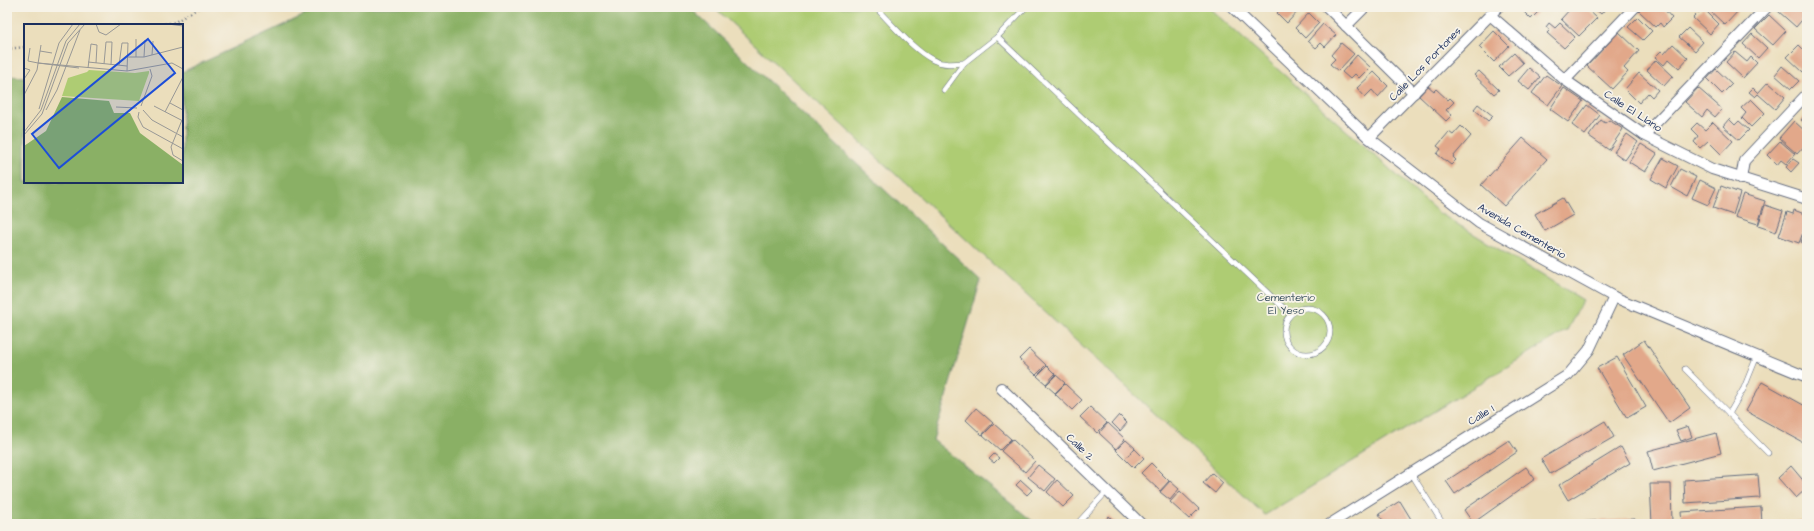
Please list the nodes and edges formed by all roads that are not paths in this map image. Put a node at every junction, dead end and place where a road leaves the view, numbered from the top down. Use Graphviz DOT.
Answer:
graph roads {
  1 [pos="875,7"];
  2 [pos="1026,7"];
  3 [pos="1232,7"];
  4 [pos="1327,7"];
  5 [pos="1365,7"];
  6 [pos="1498,7"];
  7 [pos="1635,7"];
  8 [pos="1767,7"];
  9 [pos="1490,15"];
  10 [pos="1346,26"];
  11 [pos="997,37"];
  12 [pos="964,63"];
  13 [pos="1565,80"];
  14 [pos="944,90"];
  15 [pos="1414,93"];
  16 [pos="1807,94"];
  17 [pos="1644,135"];
  18 [pos="1370,138"];
  19 [pos="1741,179"];
  20 [pos="1807,199"];
  21 [pos="1614,297"];
  22 [pos="1290,314"];
  23 [pos="1756,356"];
  24 [pos="1684,368"];
  25 [pos="1807,377"];
  26 [pos="1001,388"];
  27 [pos="1729,414"];
  28 [pos="1768,453"];
  29 [pos="1410,472"];
  30 [pos="1108,490"];
  31 [pos="1077,524"];
  32 [pos="1141,524"];
  33 [pos="1330,524"];
  34 [pos="1443,524"];
  1 -- 12 [label="lane"];
  2 -- 11 [label="lane"];
  3 -- 18 [label="street, Avenida Cementerio"];
  4 -- 10 [label="street"];
  5 -- 10 [label="street"];
  6 -- 9 [label="street, Calle Los Portones"];
  7 -- 13 [label="street"];
  8 -- 17 [label="street"];
  9 -- 13 [label="street, Calle El Llano"];
  9 -- 15 [label="street, Calle Los Portones"];
  10 -- 15 [label="street"];
  11 -- 12 [label="lane"];
  11 -- 22 [label="lane"];
  12 -- 14 [label="lane"];
  13 -- 17 [label="street, Calle El Llano"];
  15 -- 18 [label="street, Calle Los Portones"];
  16 -- 19 [label="street"];
  17 -- 19 [label="street, Calle El Llano"];
  18 -- 21 [label="street, Avenida Cementerio"];
  19 -- 20 [label="street, Calle El Llano"];
  21 -- 23 [label="street, Avenida Cementerio"];
  21 -- 29 [label="street, Calle 1"];
  22 -- 22 [label="lane"];
  23 -- 25 [label="street, Avenida Cementerio"];
  23 -- 27 [label="lane"];
  24 -- 27 [label="lane"];
  26 -- 30 [label="street, Calle 2"];
  27 -- 28 [label="lane"];
  29 -- 33 [label="street, Calle 1"];
  29 -- 34 [label="lane"];
  30 -- 31 [label="lane"];
  30 -- 32 [label="street, Calle 2"];
}
